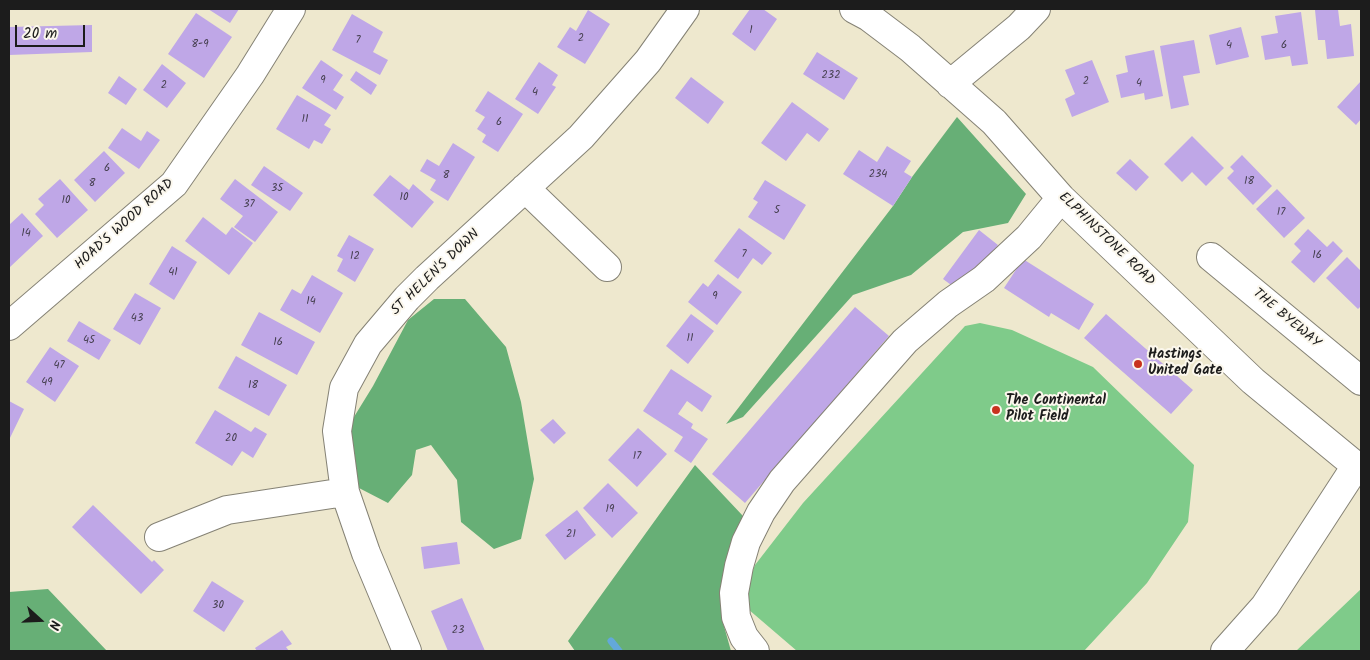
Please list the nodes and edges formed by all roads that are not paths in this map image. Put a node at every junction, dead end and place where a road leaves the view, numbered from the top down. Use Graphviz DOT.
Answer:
graph roads {
  1 [pos="291,9"];
  2 [pos="685,9"];
  3 [pos="854,9"];
  4 [pos="1036,9"];
  5 [pos="950,84"];
  6 [pos="525,188"];
  7 [pos="1061,198"];
  8 [pos="1211,257"];
  9 [pos="607,267"];
  10 [pos="9,326"];
  11 [pos="1361,381"];
  12 [pos="1359,468"];
  13 [pos="345,492"];
  14 [pos="160,537"];
  15 [pos="407,651"];
  16 [pos="754,651"];
  17 [pos="1225,651"];
  1 -- 10 [label="street, HOAD'S WOOD ROAD"];
  2 -- 6 [label="street, ST HELEN'S DOWN"];
  3 -- 5 [label="street, ELPHINSTONE ROAD"];
  4 -- 5 [label="street"];
  5 -- 7 [label="street, ELPHINSTONE ROAD"];
  6 -- 9 [label="street"];
  6 -- 13 [label="street, ST HELEN'S DOWN"];
  7 -- 12 [label="street, ELPHINSTONE ROAD"];
  7 -- 16 [label="street"];
  8 -- 11 [label="street, THE BYEWAY"];
  12 -- 17 [label="street"];
  13 -- 14 [label="street"];
  13 -- 15 [label="street, ST HELEN'S DOWN"];
}
